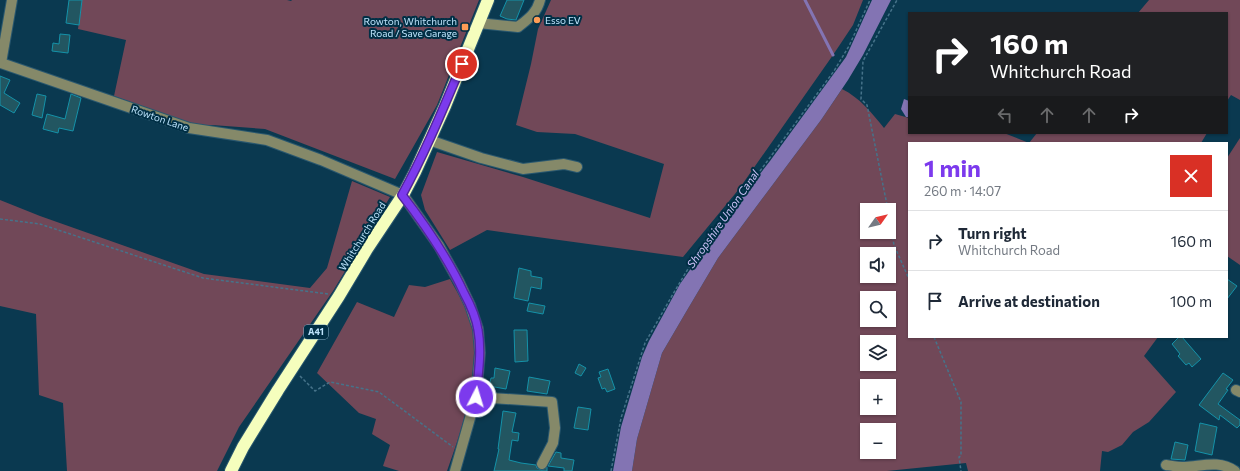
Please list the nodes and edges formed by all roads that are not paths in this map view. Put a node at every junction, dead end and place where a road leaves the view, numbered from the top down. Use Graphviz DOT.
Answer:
graph roads {
  1 [pos="12,0"];
  2 [pos="488,0"];
  3 [pos="540,0"];
  4 [pos="478,23"];
  5 [pos="1,63"];
  6 [pos="429,140"];
  7 [pos="577,167"];
  8 [pos="402,195"];
  9 [pos="476,397"];
  10 [pos="542,464"];
  11 [pos="1166,465"];
  12 [pos="231,471"];
  13 [pos="455,471"];
  14 [pos="1235,471"];
  1 -- 5 [label="street, Rowton Lane"];
  2 -- 4 [label="highway, Whitchurch Road / A41"];
  3 -- 4 [label="street"];
  4 -- 6 [label="highway, Whitchurch Road / A41"];
  5 -- 8 [label="street, Rowton Lane"];
  6 -- 7 [label="street"];
  6 -- 8 [label="highway, Whitchurch Road / A41"];
  8 -- 9 [label="street"];
  8 -- 12 [label="highway, Whitchurch Road / A41"];
  9 -- 10 [label="street"];
  9 -- 13 [label="street"];
  11 -- 14 [label="street"];
}
